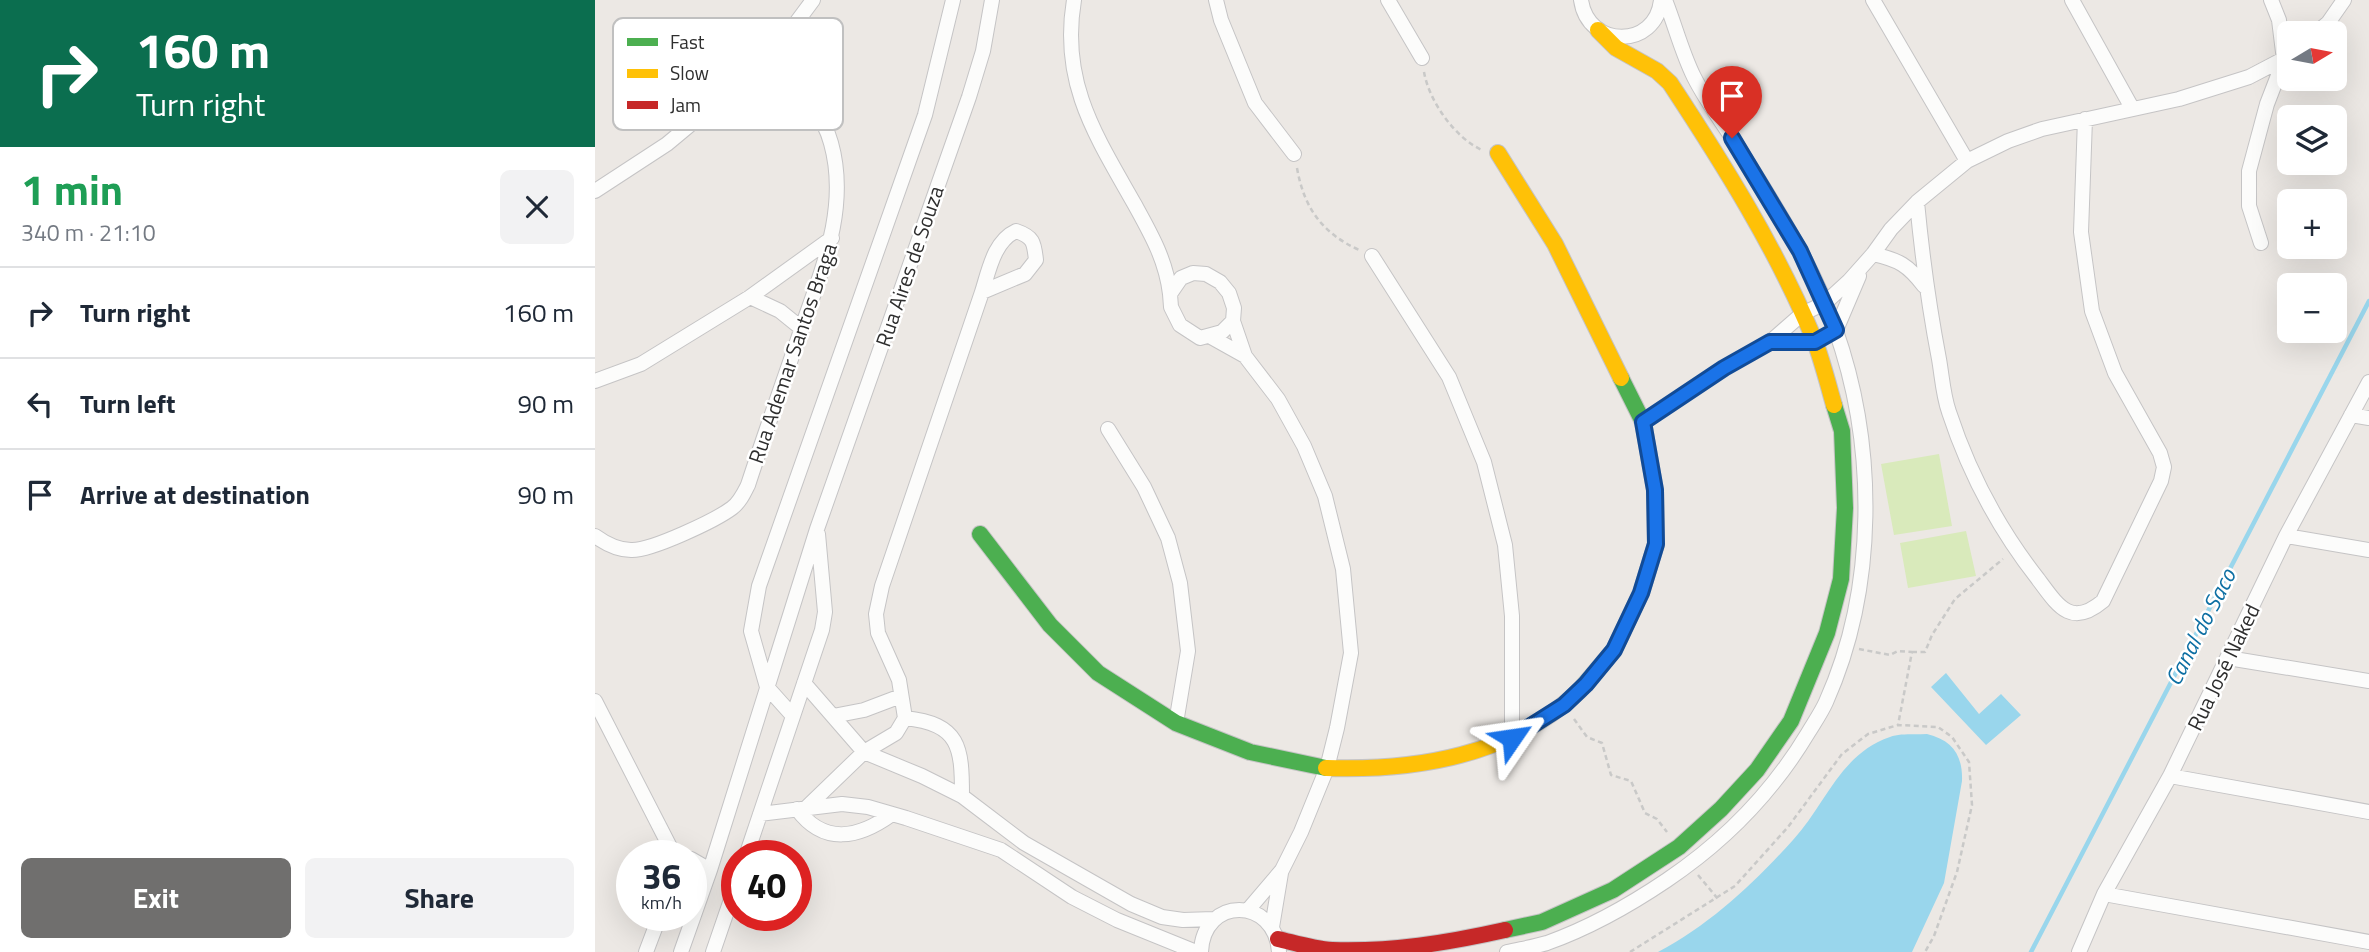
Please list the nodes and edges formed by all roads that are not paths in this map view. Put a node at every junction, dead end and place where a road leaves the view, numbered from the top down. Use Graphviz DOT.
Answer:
graph roads {
  1 [pos="813,0"];
  2 [pos="953,0"];
  3 [pos="992,0"];
  4 [pos="1074,0"];
  5 [pos="1216,0"];
  6 [pos="1388,0"];
  7 [pos="1663,0"];
  8 [pos="1873,0"];
  9 [pos="2072,0"];
  10 [pos="2271,0"];
  11 [pos="2344,0"];
  12 [pos="1580,3"];
  13 [pos="800,18"];
  14 [pos="2279,21"];
  15 [pos="2329,21"];
  16 [pos="1598,30"];
  17 [pos="1422,58"];
  18 [pos="2277,63"];
  19 [pos="2277,81"];
  20 [pos="2131,108"];
  21 [pos="2085,119"];
  22 [pos="684,130"];
  23 [pos="825,130"];
  24 [pos="1498,153"];
  25 [pos="1294,154"];
  26 [pos="1967,161"];
  27 [pos="595,191"];
  28 [pos="1917,202"];
  29 [pos="832,238"];
  30 [pos="2261,243"];
  31 [pos="1160,250"];
  32 [pos="1874,254"];
  33 [pos="1372,256"];
  34 [pos="1863,265"];
  35 [pos="1193,273"];
  36 [pos="1849,281"];
  37 [pos="1816,283"];
  38 [pos="1925,287"];
  39 [pos="982,292"];
  40 [pos="1170,294"];
  41 [pos="750,297"];
  42 [pos="1825,303"];
  43 [pos="1803,314"];
  44 [pos="1233,321"];
  45 [pos="801,328"];
  46 [pos="1836,330"];
  47 [pos="1211,337"];
  48 [pos="1770,342"];
  49 [pos="1815,342"];
  50 [pos="1245,356"];
  51 [pos="595,381"];
  52 [pos="2369,382"];
  53 [pos="2351,415"];
  54 [pos="2369,418"];
  55 [pos="1643,422"];
  56 [pos="1108,429"];
  57 [pos="817,529"];
  58 [pos="979,534"];
  59 [pos="595,536"];
  60 [pos="2286,536"];
  61 [pos="2369,550"];
  62 [pos="2228,658"];
  63 [pos="2369,681"];
  64 [pos="804,682"];
  65 [pos="767,687"];
  66 [pos="901,696"];
  67 [pos="595,701"];
  68 [pos="793,716"];
  69 [pos="833,716"];
  70 [pos="905,718"];
  71 [pos="1176,723"];
  72 [pos="1512,738"];
  73 [pos="864,752"];
  74 [pos="1327,768"];
  75 [pos="2170,776"];
  76 [pos="962,796"];
  77 [pos="802,808"];
  78 [pos="2369,812"];
  79 [pos="760,814"];
  80 [pos="892,814"];
  81 [pos="665,840"];
  82 [pos="751,840"];
  83 [pos="707,868"];
  84 [pos="710,870"];
  85 [pos="1282,870"];
  86 [pos="707,877"];
  87 [pos="2104,894"];
  88 [pos="1248,910"];
  89 [pos="1214,919"];
  90 [pos="721,929"];
  91 [pos="654,931"];
  92 [pos="685,931"];
  93 [pos="1276,939"];
  94 [pos="2369,942"];
  95 [pos="1397,951"];
  96 [pos="646,952"];
  97 [pos="681,952"];
  98 [pos="713,952"];
  99 [pos="1196,952"];
  100 [pos="1201,952"];
  101 [pos="1507,952"];
  102 [pos="2079,952"];
  1 -- 13 [label="street"];
  2 -- 65 [label="street"];
  3 -- 57 [label="street, Rua Aires de Souza"];
  4 -- 31 [label="street"];
  5 -- 25 [label="street"];
  6 -- 17 [label="street"];
  7 -- 16 [label="street"];
  7 -- 37 [label="street"];
  8 -- 26 [label="street"];
  9 -- 20 [label="street"];
  10 -- 14 [label="street"];
  11 -- 15 [label="street"];
  12 -- 16 [label="street"];
  16 -- 43 [label="street"];
  18 -- 20 [label="street"];
  19 -- 30 [label="street"];
  20 -- 21 [label="street"];
  21 -- 26 [label="street"];
  21 -- 38 [label="street"];
  22 -- 27 [label="street"];
  23 -- 29 [label="street, Rua Ademar Santos Braga"];
  24 -- 55 [label="street"];
  26 -- 28 [label="street"];
  28 -- 32 [label="street"];
  28 -- 38 [label="street"];
  29 -- 41 [label="street"];
  29 -- 45 [label="street, Rua Ademar Santos Braga"];
  31 -- 35 [label="street"];
  31 -- 40 [label="street"];
  32 -- 34 [label="street"];
  32 -- 38 [label="street"];
  33 -- 72 [label="street"];
  34 -- 36 [label="street"];
  34 -- 46 [label="street"];
  35 -- 40 [label="street"];
  35 -- 44 [label="street"];
  36 -- 37 [label="street"];
  36 -- 42 [label="street"];
  37 -- 42 [label="street"];
  39 -- 39 [label="street"];
  39 -- 66 [label="street"];
  40 -- 47 [label="street"];
  41 -- 45 [label="street"];
  41 -- 51 [label="street"];
  42 -- 43 [label="street"];
  42 -- 46 [label="street"];
  43 -- 48 [label="street"];
  43 -- 49 [label="street"];
  44 -- 47 [label="street"];
  44 -- 50 [label="street"];
  45 -- 59 [label="street, Rua Ademar Santos Braga"];
  46 -- 49 [label="street"];
  46 -- 101 [label="street"];
  47 -- 50 [label="street"];
  48 -- 49 [label="street"];
  48 -- 55 [label="street"];
  49 -- 95 [label="street"];
  50 -- 74 [label="street"];
  52 -- 53 [label="street, Rua José Naked"];
  53 -- 54 [label="street"];
  53 -- 60 [label="street, Rua José Naked"];
  55 -- 72 [label="street"];
  56 -- 71 [label="street"];
  57 -- 64 [label="street, Rua Aires de Souza"];
  57 -- 65 [label="street, Rua Aires de Souza"];
  58 -- 71 [label="street"];
  60 -- 61 [label="street"];
  60 -- 62 [label="street, Rua José Naked"];
  62 -- 63 [label="street"];
  62 -- 75 [label="street, Rua José Naked"];
  64 -- 68 [label="street, Rua Aires de Souza"];
  64 -- 69 [label="street"];
  65 -- 68 [label="street"];
  65 -- 84 [label="street, Rua Aires de Souza"];
  66 -- 69 [label="street"];
  66 -- 70 [label="street"];
  67 -- 81 [label="street"];
  68 -- 79 [label="street, Rua Aires de Souza"];
  69 -- 73 [label="street"];
  70 -- 73 [label="street"];
  70 -- 76 [label="street"];
  71 -- 74 [label="street"];
  72 -- 74 [label="street"];
  73 -- 76 [label="street"];
  73 -- 77 [label="street"];
  74 -- 85 [label="street"];
  75 -- 78 [label="street"];
  75 -- 87 [label="street, Rua José Naked"];
  76 -- 89 [label="street"];
  77 -- 79 [label="street"];
  77 -- 80 [label="street"];
  77 -- 80 [label="street"];
  79 -- 82 [label="street, Rua Aires de Souza"];
  80 -- 99 [label="street"];
  83 -- 84 [label="street"];
  84 -- 86 [label="street, Rua Aires de Souza"];
  85 -- 88 [label="street"];
  85 -- 93 [label="street"];
  87 -- 94 [label="street"];
  87 -- 102 [label="street, Rua José Naked"];
  88 -- 89 [label="street"];
  88 -- 93 [label="street"];
  89 -- 100 [label="street"];
  90 -- 98 [label="street"];
  91 -- 96 [label="street"];
  92 -- 97 [label="street, Rua Aires de Souza"];
  93 -- 95 [label="street"];
}
